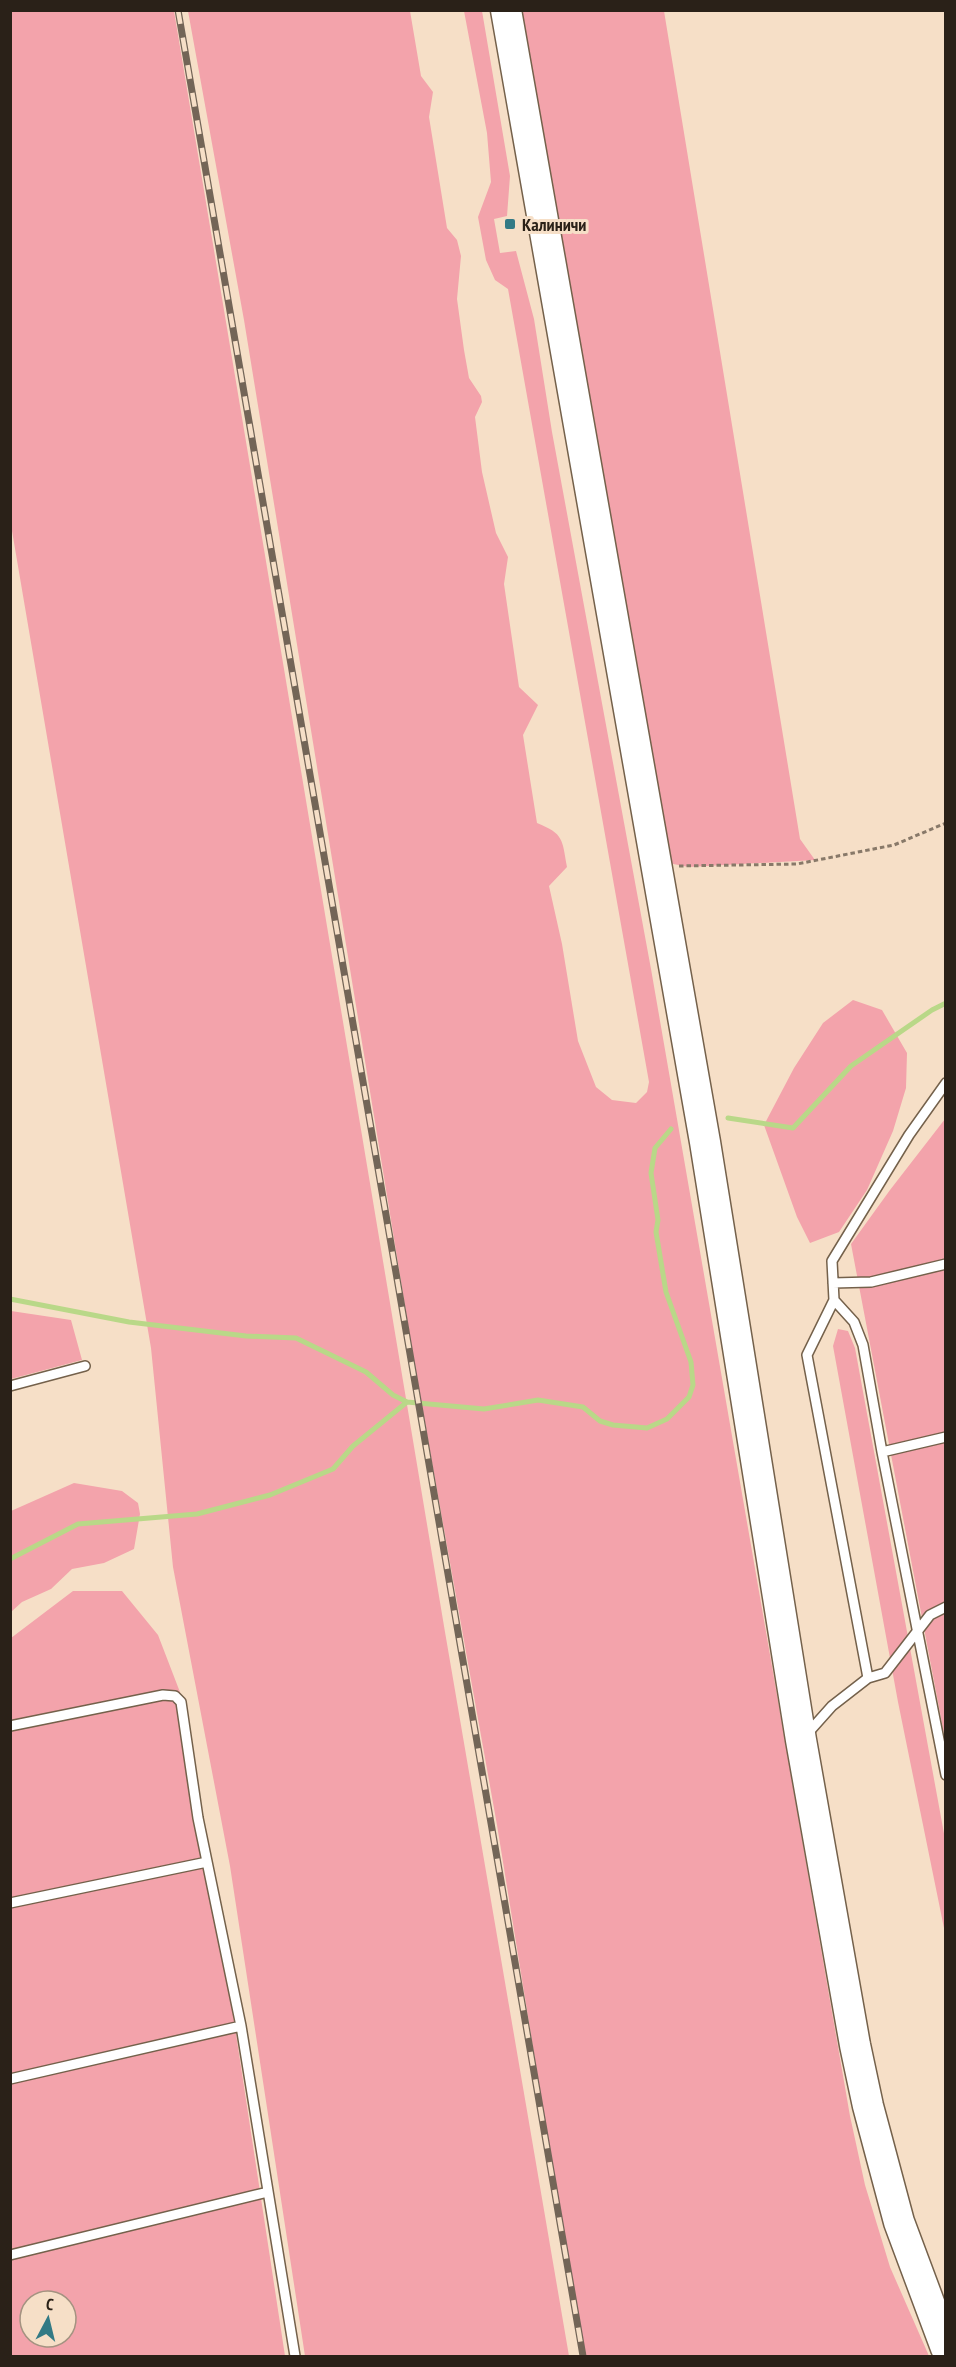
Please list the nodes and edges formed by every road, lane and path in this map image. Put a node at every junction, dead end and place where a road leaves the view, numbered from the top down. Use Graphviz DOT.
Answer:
graph roads {
  1 [pos="506,10"];
  2 [pos="945,823"];
  3 [pos="656,866"];
  4 [pos="945,1083"];
  5 [pos="945,1264"];
  6 [pos="833,1283"];
  7 [pos="834,1300"];
  8 [pos="85,1366"];
  9 [pos="10,1386"];
  10 [pos="945,1437"];
  11 [pos="882,1452"];
  12 [pos="945,1607"];
  13 [pos="918,1631"];
  14 [pos="868,1678"];
  15 [pos="10,1726"];
  16 [pos="801,1740"];
  17 [pos="945,1775"];
  18 [pos="207,1862"];
  19 [pos="10,1903"];
  20 [pos="241,2026"];
  21 [pos="10,2079"];
  22 [pos="268,2192"];
  23 [pos="10,2255"];
  24 [pos="945,2348"];
  25 [pos="295,2356"];
  1 -- 3 [label="main road"];
  2 -- 3 [label="path"];
  3 -- 16 [label="main road"];
  4 -- 6 [label="lane"];
  5 -- 6 [label="lane"];
  6 -- 7 [label="lane"];
  7 -- 11 [label="lane"];
  7 -- 14 [label="lane"];
  8 -- 9 [label="lane"];
  10 -- 11 [label="lane"];
  11 -- 13 [label="lane"];
  12 -- 13 [label="lane"];
  13 -- 14 [label="lane"];
  13 -- 17 [label="lane"];
  14 -- 16 [label="lane"];
  15 -- 18 [label="lane"];
  16 -- 24 [label="main road"];
  18 -- 19 [label="lane"];
  18 -- 20 [label="lane"];
  20 -- 21 [label="lane"];
  20 -- 22 [label="lane"];
  22 -- 23 [label="lane"];
  22 -- 25 [label="lane"];
}
